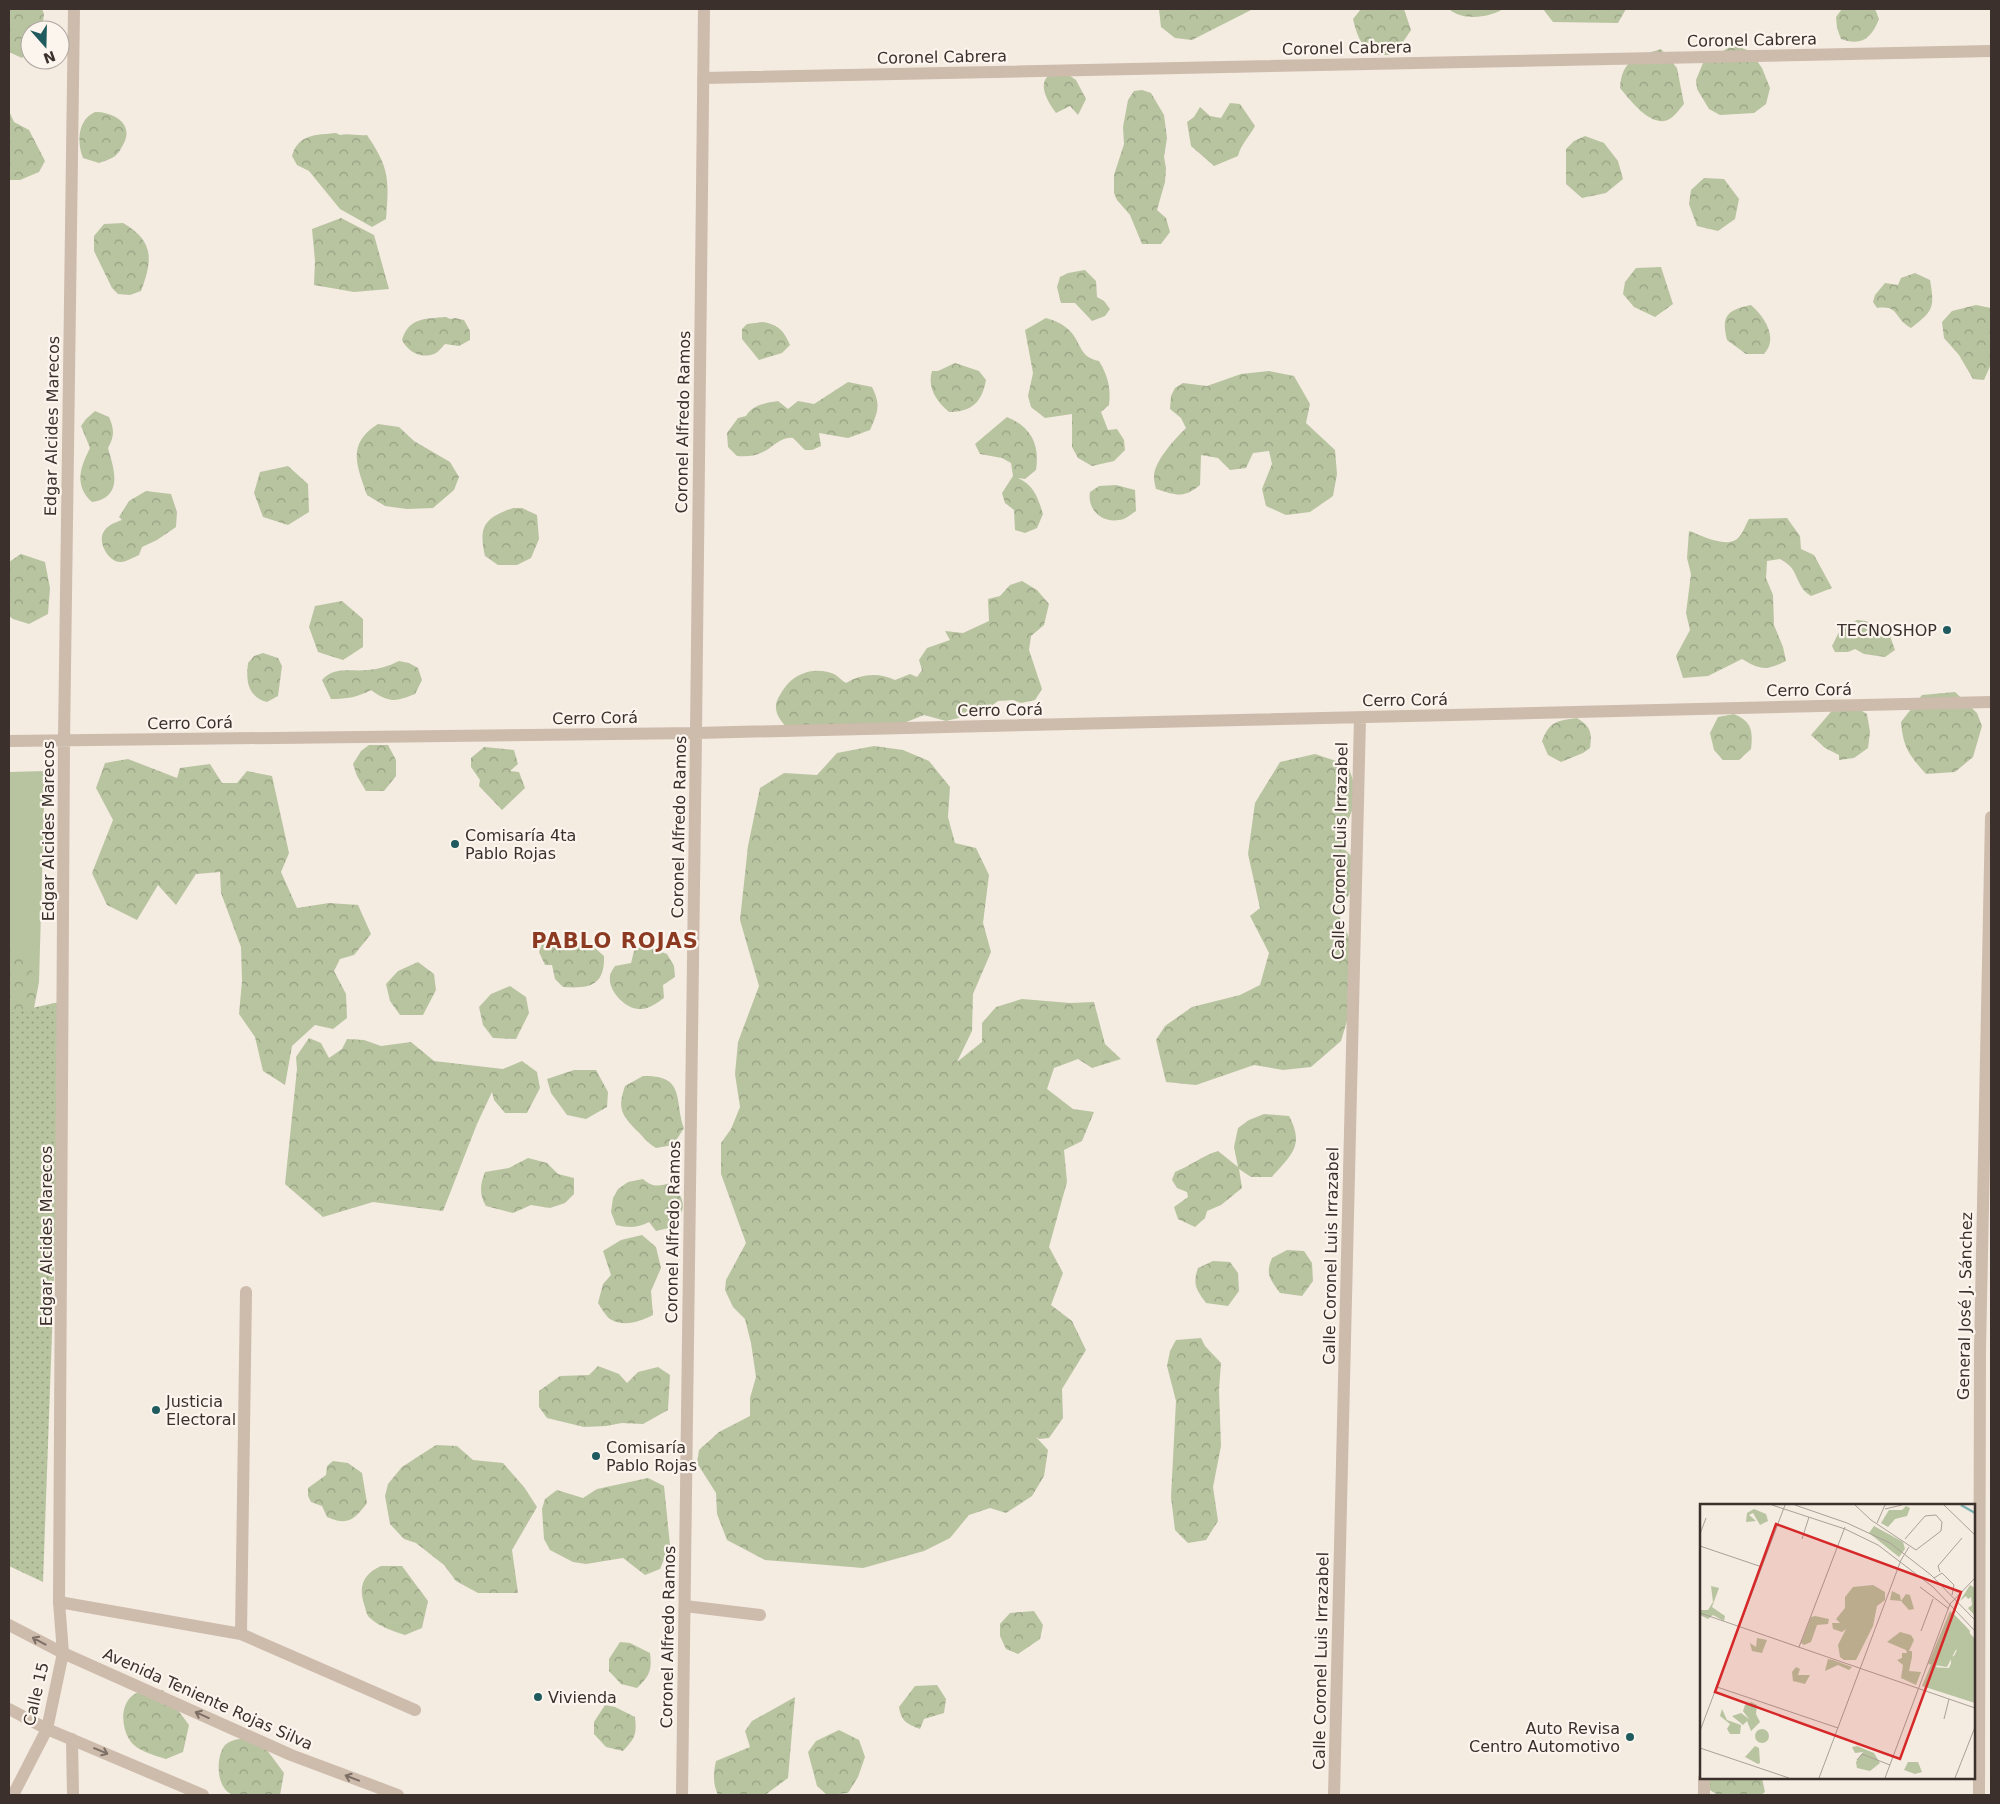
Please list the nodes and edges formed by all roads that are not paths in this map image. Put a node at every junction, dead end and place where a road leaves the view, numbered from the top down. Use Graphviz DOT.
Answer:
graph roads {
  1 [pos="74,9"];
  2 [pos="704,9"];
  3 [pos="1991,52"];
  4 [pos="703,78"];
  5 [pos="1991,702"];
  6 [pos="1360,718"];
  7 [pos="696,733"];
  8 [pos="9,741"];
  9 [pos="64,741"];
  10 [pos="1991,817"];
  11 [pos="246,1292"];
  12 [pos="1986,1350"];
  13 [pos="59,1602"];
  14 [pos="685,1606"];
  15 [pos="760,1615"];
  16 [pos="9,1625"];
  17 [pos="241,1634"];
  18 [pos="63,1653"];
  19 [pos="9,1709"];
  20 [pos="415,1710"];
  21 [pos="47,1729"];
  22 [pos="72,1739"];
  23 [pos="1704,1779"];
  24 [pos="13,1795"];
  25 [pos="73,1795"];
  26 [pos="203,1795"];
  27 [pos="398,1795"];
  28 [pos="682,1795"];
  29 [pos="1334,1795"];
  30 [pos="1704,1795"];
  31 [pos="1979,1795"];
  1 -- 9 [label="street, Edgar Alcides Marecos"];
  2 -- 4 [label="street, Coronel Alfredo Ramos"];
  3 -- 4 [label="street, Coronel Cabrera"];
  4 -- 7 [label="street, Coronel Alfredo Ramos"];
  5 -- 6 [label="street, Cerro Corá"];
  6 -- 7 [label="street, Cerro Corá"];
  6 -- 29 [label="street, Calle Coronel Luis Irrazabel"];
  7 -- 9 [label="street, Cerro Corá"];
  7 -- 14 [label="street, Coronel Alfredo Ramos"];
  8 -- 9 [label="street, Cerro Corá"];
  9 -- 13 [label="street, Edgar Alcides Marecos"];
  10 -- 12 [label="street, General José J. Sánchez"];
  11 -- 17 [label="street"];
  12 -- 31 [label="street, General José J. Sánchez"];
  13 -- 17 [label="street"];
  13 -- 18 [label="street, Edgar Alcides Marecos"];
  14 -- 15 [label="street"];
  14 -- 28 [label="street, Coronel Alfredo Ramos"];
  18 -- 16 [label="street, Avenida Teniente Rojas Silva, one-way"];
  17 -- 20 [label="street"];
  18 -- 21 [label="street, Calle 15"];
  27 -- 18 [label="street, Avenida Teniente Rojas Silva, one-way"];
  19 -- 21 [label="street"];
  21 -- 22 [label="street"];
  21 -- 24 [label="street, Calle 15"];
  22 -- 25 [label="street"];
  22 -- 26 [label="street, one-way"];
  23 -- 30 [label="street"];
}
